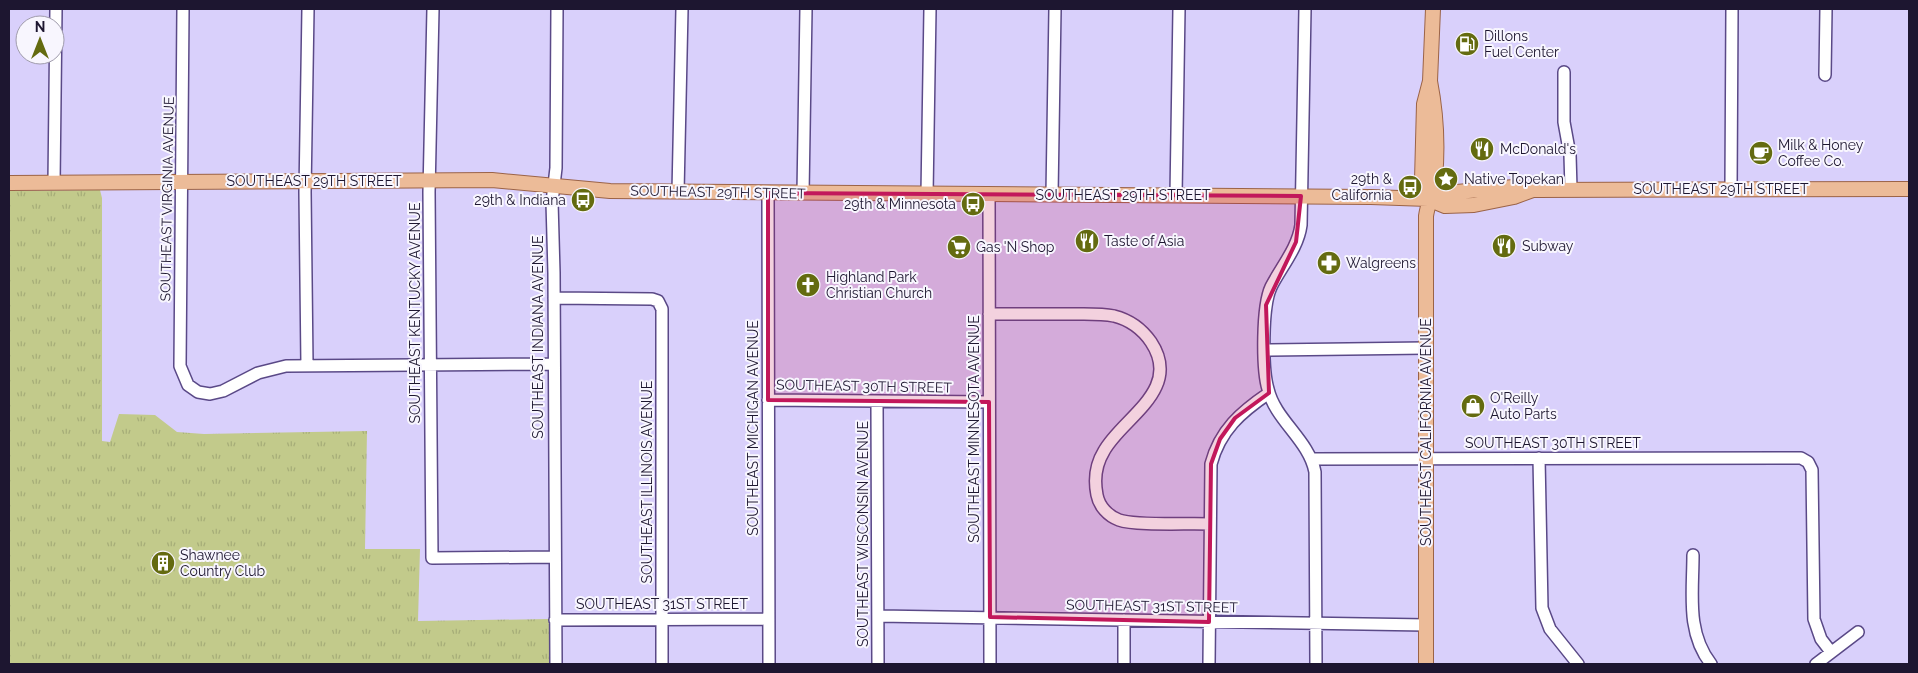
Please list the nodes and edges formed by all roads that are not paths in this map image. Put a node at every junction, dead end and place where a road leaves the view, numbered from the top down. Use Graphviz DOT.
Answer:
graph roads {
  1 [pos="56,9"];
  2 [pos="183,9"];
  3 [pos="308,9"];
  4 [pos="433,9"];
  5 [pos="557,9"];
  6 [pos="682,9"];
  7 [pos="806,9"];
  8 [pos="930,9"];
  9 [pos="1055,9"];
  10 [pos="1179,9"];
  11 [pos="1305,9"];
  12 [pos="1432,9"];
  13 [pos="1732,9"];
  14 [pos="1826,9"];
  15 [pos="1564,72"];
  16 [pos="1825,75"];
  17 [pos="305,181"];
  18 [pos="430,181"];
  19 [pos="180,182"];
  20 [pos="54,183"];
  21 [pos="9,184"];
  22 [pos="554,185"];
  23 [pos="1731,188"];
  24 [pos="1572,189"];
  25 [pos="1909,189"];
  26 [pos="678,192"];
  27 [pos="768,192"];
  28 [pos="804,193"];
  29 [pos="928,194"];
  30 [pos="989,194"];
  31 [pos="1052,194"];
  32 [pos="1176,195"];
  33 [pos="1301,196"];
  34 [pos="1428,199"];
  35 [pos="554,298"];
  36 [pos="989,314"];
  37 [pos="1426,348"];
  38 [pos="1266,350"];
  39 [pos="431,364"];
  40 [pos="554,364"];
  41 [pos="307,365"];
  42 [pos="1269,393"];
  43 [pos="768,400"];
  44 [pos="989,402"];
  45 [pos="877,403"];
  46 [pos="1426,458"];
  47 [pos="1539,458"];
  48 [pos="1312,459"];
  49 [pos="1210,524"];
  50 [pos="1693,555"];
  51 [pos="554,557"];
  52 [pos="878,616"];
  53 [pos="990,617"];
  54 [pos="662,619"];
  55 [pos="769,619"];
  56 [pos="554,620"];
  57 [pos="1124,620"];
  58 [pos="1209,622"];
  59 [pos="1316,623"];
  60 [pos="1426,625"];
  61 [pos="1858,632"];
  62 [pos="1831,652"];
  63 [pos="556,664"];
  64 [pos="662,664"];
  65 [pos="769,664"];
  66 [pos="878,664"];
  67 [pos="990,664"];
  68 [pos="1124,664"];
  69 [pos="1209,664"];
  70 [pos="1316,664"];
  71 [pos="1426,664"];
  72 [pos="1578,664"];
  73 [pos="1711,664"];
  74 [pos="1816,664"];
  1 -- 20 [label="street"];
  2 -- 19 [label="street, SOUTHEAST VIRGINIA AVENUE"];
  3 -- 17 [label="street"];
  4 -- 18 [label="street, SOUTHEAST KENTUCKY AVENUE"];
  5 -- 22 [label="street, SOUTHEAST INDIANA AVENUE"];
  6 -- 26 [label="street"];
  7 -- 28 [label="street"];
  8 -- 29 [label="street"];
  9 -- 31 [label="street"];
  10 -- 32 [label="street"];
  11 -- 33 [label="street"];
  12 -- 34 [label="main road, SOUTHEAST CALIFORNIA AVENUE"];
  13 -- 23 [label="street"];
  14 -- 16 [label="street"];
  15 -- 24 [label="street"];
  17 -- 18 [label="main road, SOUTHEAST 29TH STREET"];
  17 -- 19 [label="main road, SOUTHEAST 29TH STREET"];
  17 -- 41 [label="street"];
  18 -- 22 [label="main road, SOUTHEAST 29TH STREET"];
  18 -- 39 [label="street, SOUTHEAST KENTUCKY AVENUE"];
  19 -- 20 [label="main road, SOUTHEAST 29TH STREET"];
  19 -- 41 [label="street, SOUTHEAST VIRGINIA AVENUE"];
  20 -- 21 [label="main road, SOUTHEAST 29TH STREET"];
  22 -- 26 [label="main road, SOUTHEAST 29TH STREET"];
  22 -- 35 [label="street, SOUTHEAST INDIANA AVENUE"];
  23 -- 24 [label="main road, SOUTHEAST 29TH STREET"];
  23 -- 25 [label="main road, SOUTHEAST 29TH STREET"];
  24 -- 34 [label="main road, SOUTHEAST 29TH STREET"];
  26 -- 27 [label="main road, SOUTHEAST 29TH STREET"];
  27 -- 28 [label="main road, SOUTHEAST 29TH STREET"];
  27 -- 43 [label="street, SOUTHEAST MICHIGAN AVENUE"];
  28 -- 29 [label="main road, SOUTHEAST 29TH STREET"];
  29 -- 30 [label="main road, SOUTHEAST 29TH STREET"];
  30 -- 31 [label="main road, SOUTHEAST 29TH STREET"];
  30 -- 36 [label="street, SOUTHEAST MINNESOTA AVENUE"];
  31 -- 32 [label="main road, SOUTHEAST 29TH STREET"];
  32 -- 33 [label="main road, SOUTHEAST 29TH STREET"];
  33 -- 34 [label="main road, SOUTHEAST 29TH STREET"];
  33 -- 38 [label="street"];
  34 -- 37 [label="main road, SOUTHEAST CALIFORNIA AVENUE"];
  35 -- 40 [label="street, SOUTHEAST INDIANA AVENUE"];
  35 -- 54 [label="street, SOUTHEAST ILLINOIS AVENUE"];
  36 -- 44 [label="street, SOUTHEAST MINNESOTA AVENUE"];
  36 -- 49 [label="street"];
  37 -- 38 [label="street"];
  37 -- 46 [label="main road, SOUTHEAST CALIFORNIA AVENUE"];
  38 -- 42 [label="street"];
  39 -- 40 [label="street"];
  39 -- 41 [label="street"];
  39 -- 51 [label="street, SOUTHEAST KENTUCKY AVENUE"];
  40 -- 51 [label="street, SOUTHEAST INDIANA AVENUE"];
  42 -- 48 [label="street"];
  42 -- 49 [label="street"];
  43 -- 45 [label="street, SOUTHEAST 30TH STREET"];
  43 -- 55 [label="street, SOUTHEAST MICHIGAN AVENUE"];
  44 -- 45 [label="street, SOUTHEAST 30TH STREET"];
  44 -- 53 [label="street, SOUTHEAST MINNESOTA AVENUE"];
  45 -- 52 [label="street, SOUTHEAST WISCONSIN AVENUE"];
  46 -- 47 [label="street, SOUTHEAST 30TH STREET"];
  46 -- 48 [label="street, SOUTHEAST 30TH STREET"];
  46 -- 60 [label="main road, SOUTHEAST CALIFORNIA AVENUE"];
  47 -- 62 [label="street, SOUTHEAST 30TH STREET"];
  47 -- 72 [label="street"];
  48 -- 59 [label="street"];
  49 -- 58 [label="street"];
  50 -- 73 [label="street"];
  51 -- 56 [label="street, SOUTHEAST INDIANA AVENUE"];
  52 -- 53 [label="street, SOUTHEAST 31ST STREET"];
  52 -- 66 [label="street, SOUTHEAST WISCONSIN AVENUE"];
  53 -- 57 [label="street, SOUTHEAST 31ST STREET"];
  53 -- 67 [label="street, SOUTHEAST MINNESOTA AVENUE"];
  54 -- 55 [label="street, SOUTHEAST 31ST STREET"];
  54 -- 56 [label="street, SOUTHEAST 31ST STREET"];
  54 -- 64 [label="street, SOUTHEAST ILLINOIS AVENUE"];
  55 -- 65 [label="street, SOUTHEAST MICHIGAN AVENUE"];
  56 -- 63 [label="street, SOUTHEAST INDIANA AVENUE"];
  57 -- 58 [label="street, SOUTHEAST 31ST STREET"];
  57 -- 68 [label="street"];
  58 -- 59 [label="street, SOUTHEAST 31ST STREET"];
  58 -- 69 [label="street"];
  59 -- 60 [label="street, SOUTHEAST 31ST STREET"];
  59 -- 70 [label="street"];
  60 -- 71 [label="main road, SOUTHEAST CALIFORNIA AVENUE"];
  61 -- 62 [label="street"];
  62 -- 74 [label="street"];
}
